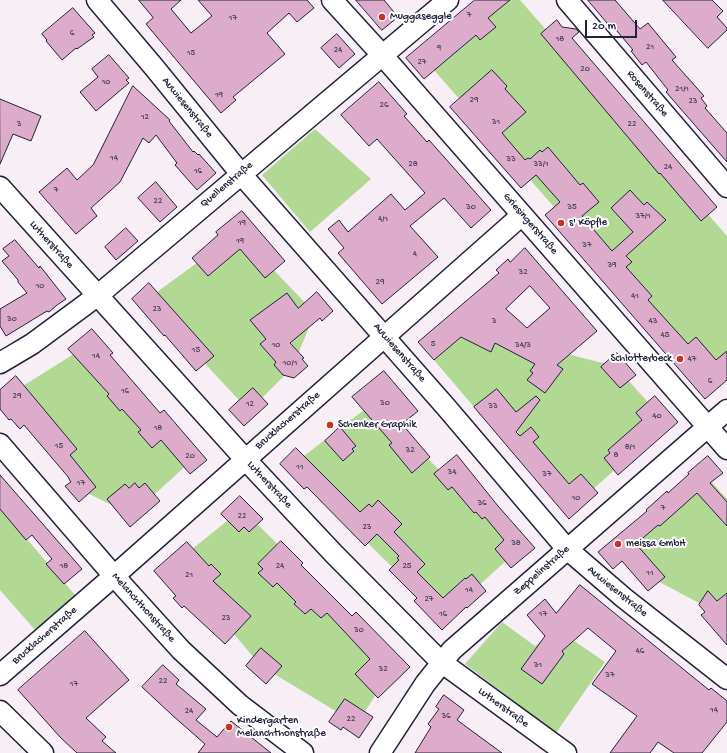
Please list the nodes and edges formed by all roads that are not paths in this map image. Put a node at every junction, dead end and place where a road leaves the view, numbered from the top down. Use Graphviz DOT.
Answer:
graph roads {
  1 [pos="97,0"];
  2 [pos="332,0"];
  3 [pos="448,0"];
  4 [pos="567,0"];
  5 [pos="383,56"];
  6 [pos="240,174"];
  7 [pos="0,187"];
  8 [pos="727,187"];
  9 [pos="522,215"];
  10 [pos="97,296"];
  11 [pos="384,336"];
  12 [pos="0,363"];
  13 [pos="727,410"];
  14 [pos="708,427"];
  15 [pos="0,444"];
  16 [pos="727,449"];
  17 [pos="245,459"];
  18 [pos="567,549"];
  19 [pos="114,576"];
  20 [pos="441,662"];
  21 [pos="0,675"];
  22 [pos="727,679"];
  23 [pos="0,711"];
  24 [pos="43,753"];
  25 [pos="303,753"];
  26 [pos="380,753"];
  27 [pos="566,753"];
  1 -- 6 [label="street, Auwiesenstraße"];
  2 -- 5 [label="street, Griesingerstraße"];
  3 -- 5 [label="street, Quellenstraße"];
  4 -- 8 [label="street, Rosenstraße"];
  5 -- 6 [label="street, Quellenstraße"];
  5 -- 9 [label="street, Griesingerstraße"];
  6 -- 10 [label="street, Quellenstraße"];
  6 -- 11 [label="street, Auwiesenstraße"];
  7 -- 10 [label="street, Lutherstraße"];
  9 -- 11 [label="street, Brucklacherstraße"];
  9 -- 14 [label="street, Griesingerstraße"];
  10 -- 12 [label="street, Quellenstraße"];
  10 -- 17 [label="street, Lutherstraße"];
  11 -- 17 [label="street, Brucklacherstraße"];
  11 -- 18 [label="street, Auwiesenstraße"];
  13 -- 14 [label="street, Zeppelinstraße"];
  14 -- 16 [label="street, Griesingerstraße"];
  14 -- 18 [label="street, Zeppelinstraße"];
  15 -- 19 [label="street, Melanchthonstraße"];
  17 -- 19 [label="street, Brucklacherstraße"];
  17 -- 20 [label="street, Lutherstraße"];
  18 -- 20 [label="street, Zeppelinstraße"];
  18 -- 22 [label="street, Auwiesenstraße"];
  19 -- 21 [label="street, Brucklacherstraße"];
  19 -- 25 [label="street, Melanchthonstraße"];
  20 -- 26 [label="street, Zeppelinstraße"];
  20 -- 27 [label="street, Lutherstraße"];
  23 -- 24 [label="street"];
}
